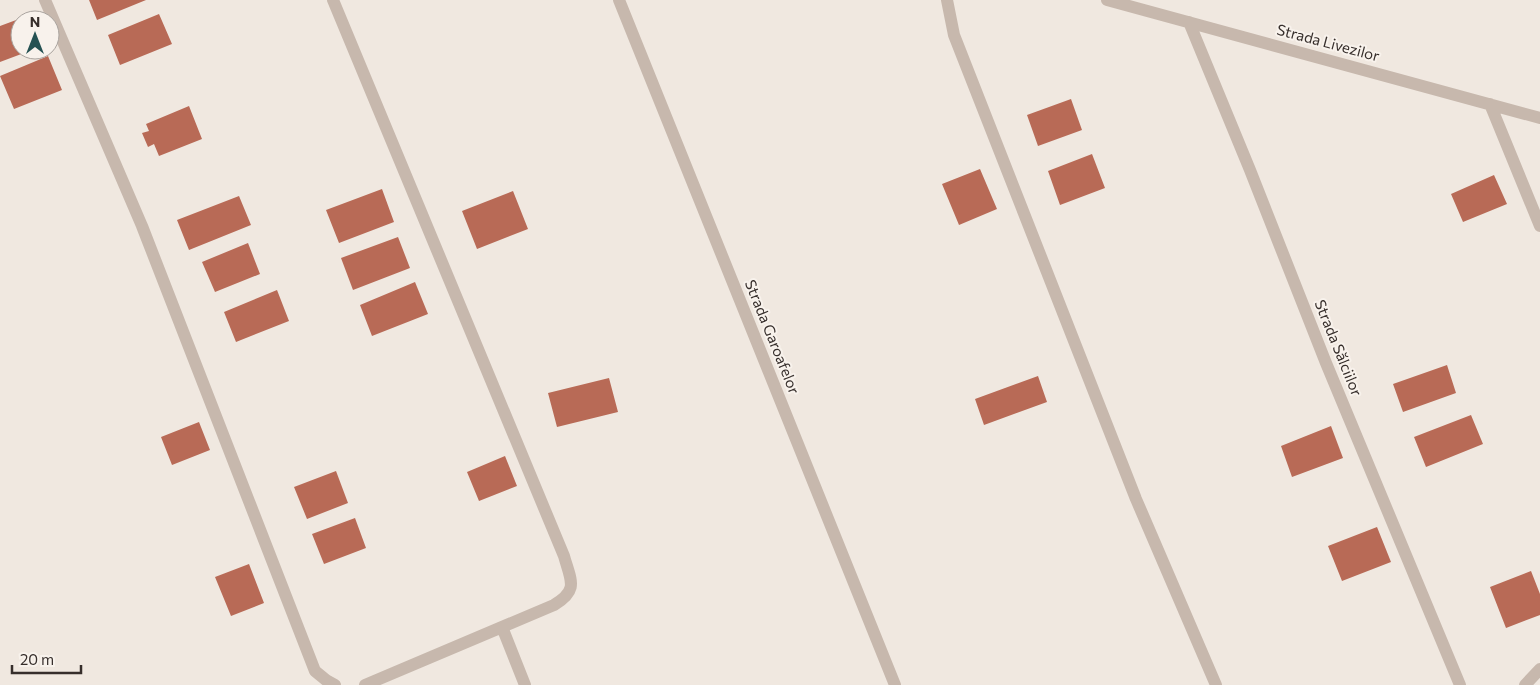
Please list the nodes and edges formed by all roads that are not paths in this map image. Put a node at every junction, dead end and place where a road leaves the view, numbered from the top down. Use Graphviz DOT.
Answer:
graph roads {
  1 [pos="45,0"];
  2 [pos="333,0"];
  3 [pos="619,0"];
  4 [pos="947,0"];
  5 [pos="1108,0"];
  6 [pos="1189,22"];
  7 [pos="1490,104"];
  8 [pos="1540,118"];
  9 [pos="1540,226"];
  10 [pos="502,627"];
  11 [pos="1540,669"];
  12 [pos="336,685"];
  13 [pos="364,685"];
  14 [pos="525,685"];
  15 [pos="895,685"];
  16 [pos="1216,685"];
  17 [pos="1460,685"];
  18 [pos="1525,685"];
  1 -- 12 [label="street"];
  2 -- 10 [label="street"];
  3 -- 15 [label="street, Strada Garoafelor"];
  4 -- 16 [label="street"];
  5 -- 6 [label="street, Strada Livezilor"];
  6 -- 7 [label="street, Strada Livezilor"];
  6 -- 17 [label="street, Strada Sălciilor"];
  7 -- 8 [label="street, Strada Livezilor"];
  7 -- 9 [label="street"];
  10 -- 13 [label="street"];
  10 -- 14 [label="street"];
  11 -- 18 [label="street"];
}
